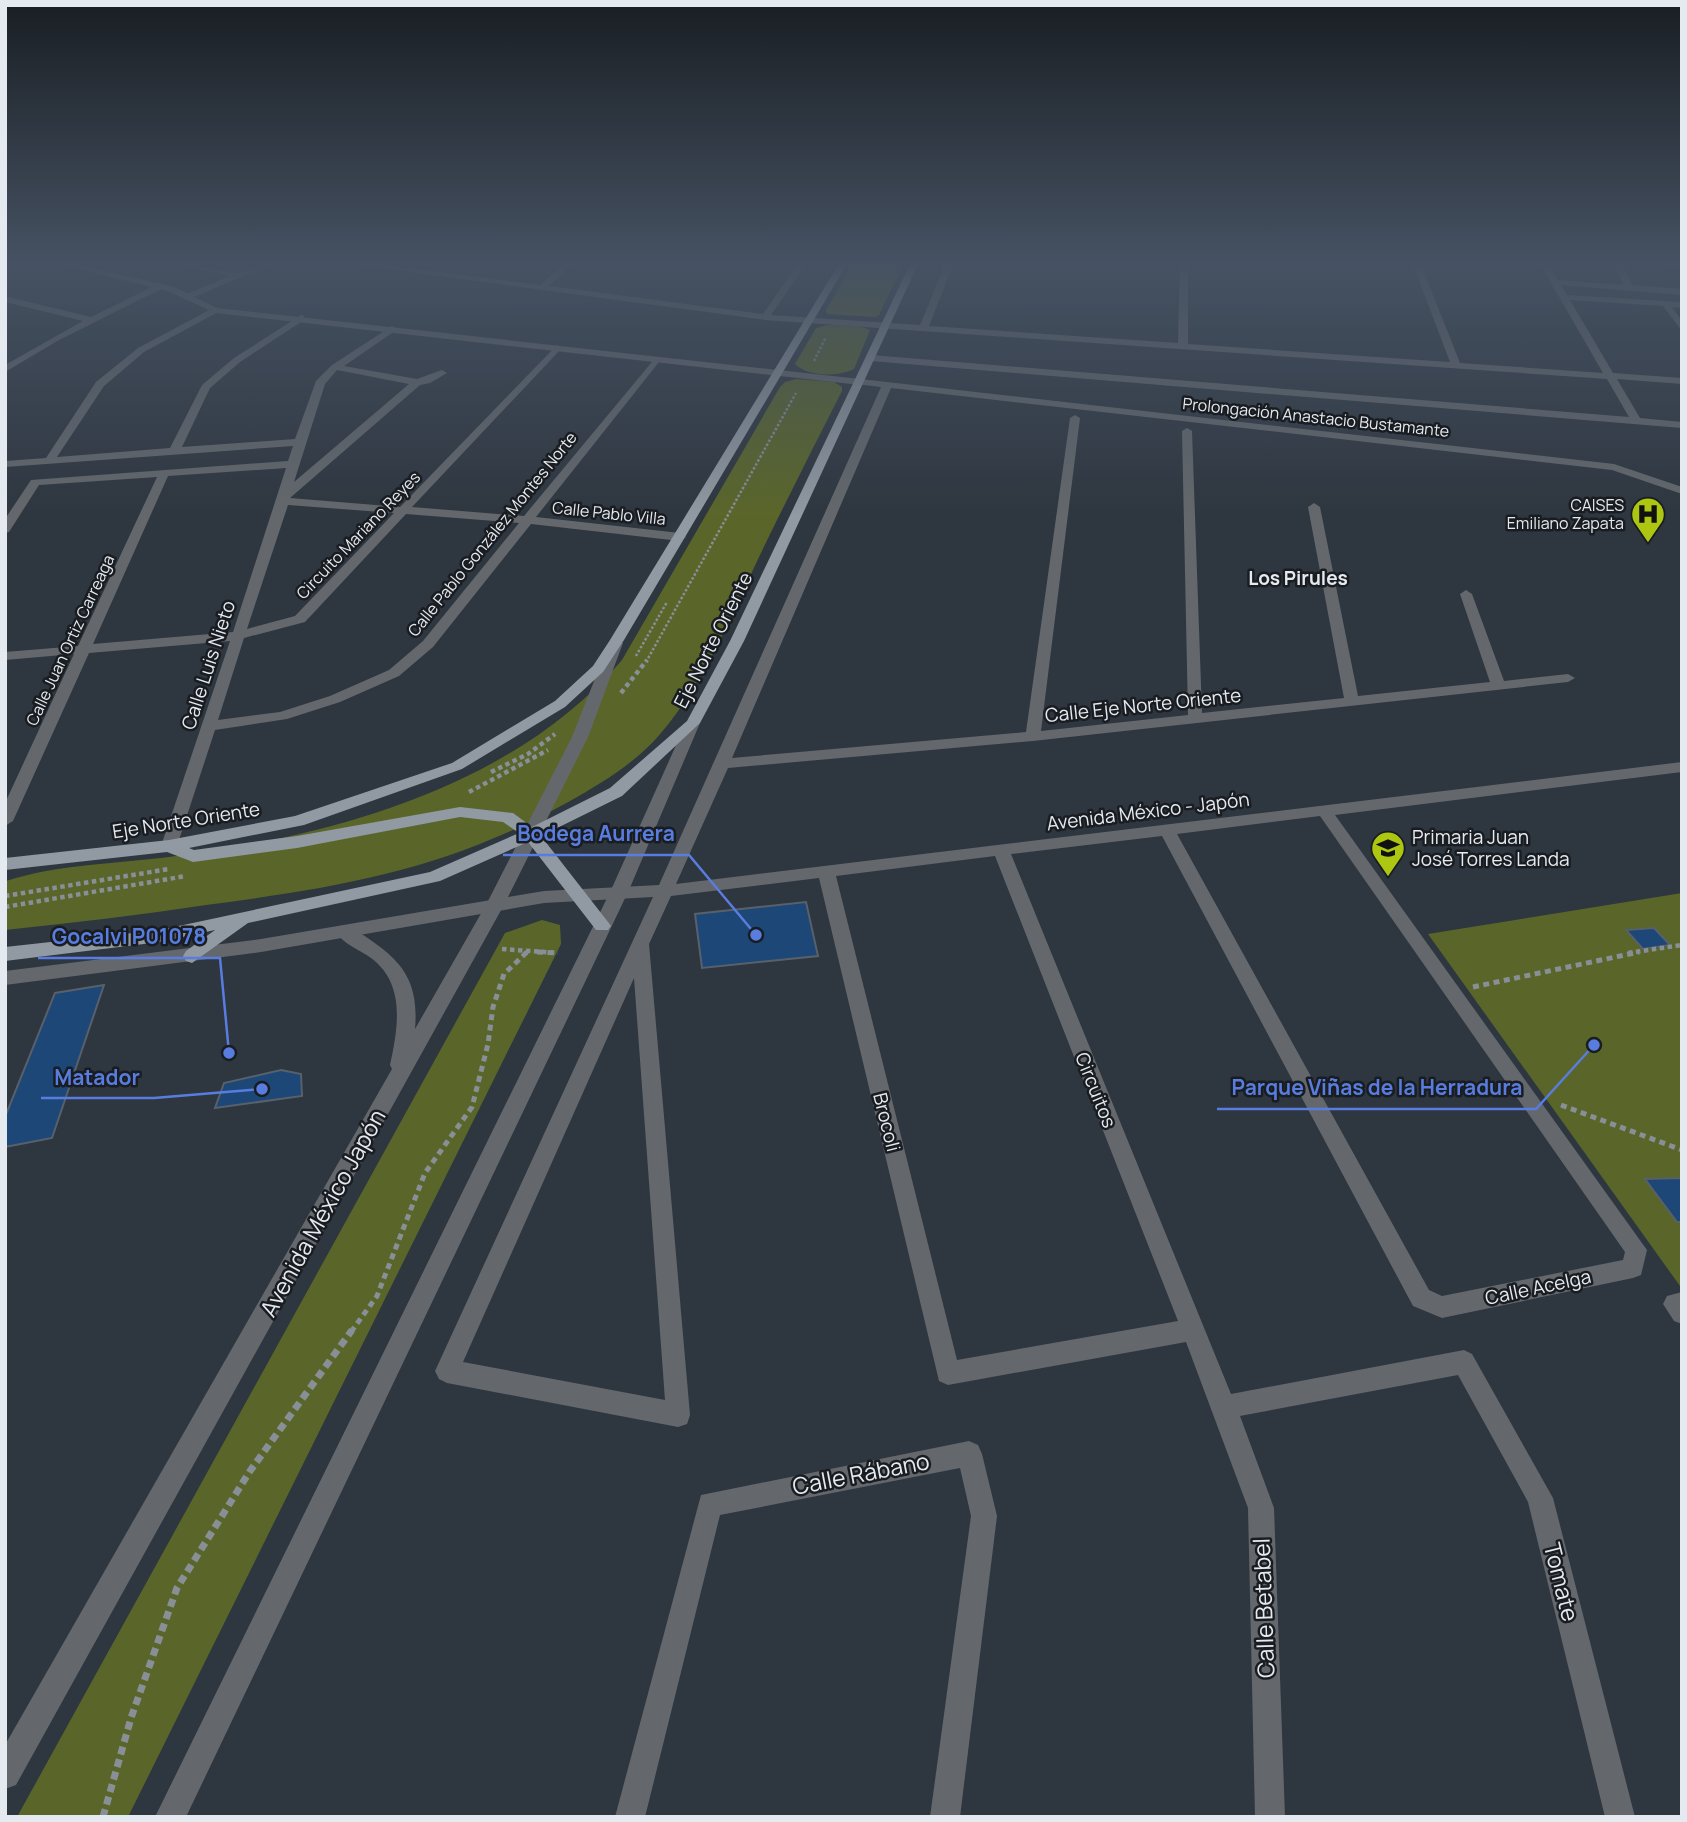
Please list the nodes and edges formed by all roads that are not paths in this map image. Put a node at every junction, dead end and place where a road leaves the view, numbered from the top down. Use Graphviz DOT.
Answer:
graph roads {
  1 [pos="41,347"];
  2 [pos="147,347"];
  3 [pos="256,347"];
  4 [pos="365,347"];
  5 [pos="549,347"];
  6 [pos="794,347"];
  7 [pos="876,347"];
  8 [pos="1210,347"];
  9 [pos="1449,347"];
  10 [pos="1593,347"];
  11 [pos="557,348"];
  12 [pos="871,358"];
  13 [pos="656,360"];
  14 [pos="1456,365"];
  15 [pos="335,367"];
  16 [pos="5,369"];
  17 [pos="442,373"];
  18 [pos="777,374"];
  19 [pos="1610,376"];
  20 [pos="1682,381"];
  21 [pos="417,382"];
  22 [pos="860,382"];
  23 [pos="887,385"];
  24 [pos="1075,418"];
  25 [pos="1636,420"];
  26 [pos="1682,425"];
  27 [pos="1187,431"];
  28 [pos="299,442"];
  29 [pos="174,452"];
  30 [pos="49,461"];
  31 [pos="5,464"];
  32 [pos="293,464"];
  33 [pos="164,473"];
  34 [pos="1682,491"];
  35 [pos="284,498"];
  36 [pos="1314,507"];
  37 [pos="404,509"];
  38 [pos="528,520"];
  39 [pos="5,529"];
  40 [pos="680,537"];
  41 [pos="1465,594"];
  42 [pos="238,636"];
  43 [pos="617,640"];
  44 [pos="86,649"];
  45 [pos="5,656"];
  46 [pos="1568,678"];
  47 [pos="1498,685"];
  48 [pos="1352,702"];
  49 [pos="1195,719"];
  50 [pos="693,723"];
  51 [pos="208,726"];
  52 [pos="1033,736"];
  53 [pos="722,765"];
  54 [pos="1682,767"];
  55 [pos="1324,811"];
  56 [pos="5,821"];
  57 [pos="1167,830"];
  58 [pos="531,834"];
  59 [pos="169,846"];
  60 [pos="1000,850"];
  61 [pos="5,864"];
  62 [pos="826,872"];
  63 [pos="620,890"];
  64 [pos="666,891"];
  65 [pos="578,892"];
  66 [pos="496,903"];
  67 [pos="245,918"];
  68 [pos="602,926"];
  69 [pos="345,932"];
  70 [pos="641,945"];
  71 [pos="5,954"];
  72 [pos="192,957"];
  73 [pos="5,978"];
  74 [pos="395,1084"];
  75 [pos="1682,1303"];
  76 [pos="1682,1313"];
  77 [pos="1191,1330"];
  78 [pos="1224,1406"];
  79 [pos="5,1774"];
  80 [pos="170,1817"];
  81 [pos="630,1817"];
  82 [pos="945,1817"];
  83 [pos="1270,1817"];
  84 [pos="1620,1817"];
  1 -- 16 [label="street"];
  2 -- 30 [label="street"];
  3 -- 29 [label="street"];
  4 -- 15 [label="street, Calle Luis Nieto"];
  5 -- 11 [label="street, Prolongación Anastacio Bustamante"];
  6 -- 18 [label="main road, Eje Norte Oriente"];
  7 -- 12 [label="main road, Eje Norte Oriente"];
  8 -- 14 [label="street"];
  9 -- 14 [label="street"];
  10 -- 19 [label="street"];
  11 -- 13 [label="street, Prolongación Anastacio Bustamante"];
  11 -- 37 [label="street, Circuito Mariano Reyes"];
  12 -- 22 [label="main road, Eje Norte Oriente"];
  12 -- 25 [label="street"];
  13 -- 18 [label="street, Prolongación Anastacio Bustamante"];
  13 -- 38 [label="street, Calle Pablo González Montes Norte"];
  14 -- 19 [label="street"];
  15 -- 21 [label="street"];
  15 -- 28 [label="street, Calle Luis Nieto"];
  17 -- 21 [label="street"];
  18 -- 22 [label="street, Prolongación Anastacio Bustamante"];
  18 -- 40 [label="main road, Eje Norte Oriente"];
  19 -- 20 [label="street"];
  19 -- 25 [label="street"];
  21 -- 35 [label="street"];
  22 -- 23 [label="street, Prolongación Anastacio Bustamante"];
  22 -- 50 [label="main road, Eje Norte Oriente"];
  23 -- 34 [label="street, Prolongación Anastacio Bustamante"];
  23 -- 53 [label="street"];
  24 -- 52 [label="street"];
  25 -- 26 [label="street"];
  27 -- 49 [label="street"];
  28 -- 29 [label="street"];
  28 -- 32 [label="street, Calle Luis Nieto"];
  29 -- 30 [label="street"];
  30 -- 31 [label="street"];
  32 -- 33 [label="street"];
  32 -- 35 [label="street, Calle Luis Nieto"];
  33 -- 39 [label="street"];
  33 -- 44 [label="street, Calle Juan Ortiz Carreaga"];
  35 -- 37 [label="street, Calle Pablo Villa"];
  35 -- 42 [label="street, Calle Luis Nieto"];
  36 -- 48 [label="street"];
  37 -- 38 [label="street, Calle Pablo Villa"];
  37 -- 42 [label="street, Circuito Mariano Reyes"];
  38 -- 40 [label="street, Calle Pablo Villa"];
  38 -- 51 [label="street, Calle Pablo González Montes Norte"];
  40 -- 43 [label="main road, Eje Norte Oriente"];
  41 -- 47 [label="street"];
  42 -- 44 [label="street, Circuito Mariano Reyes"];
  42 -- 51 [label="street, Calle Luis Nieto"];
  43 -- 58 [label="street, Avenida México Japón"];
  43 -- 59 [label="main road, Eje Norte Oriente"];
  44 -- 45 [label="street, Circuito Mariano Reyes"];
  44 -- 56 [label="street, Calle Juan Ortiz Carreaga"];
  46 -- 47 [label="street, Calle Eje Norte Oriente"];
  47 -- 48 [label="street, Calle Eje Norte Oriente"];
  48 -- 49 [label="street, Calle Eje Norte Oriente"];
  49 -- 52 [label="street, Calle Eje Norte Oriente"];
  50 -- 58 [label="main road, Eje Norte Oriente"];
  50 -- 63 [label="street"];
  51 -- 59 [label="street, Calle Luis Nieto"];
  52 -- 53 [label="street, Calle Eje Norte Oriente"];
  53 -- 64 [label="street"];
  54 -- 55 [label="street, Avenida México - Japón"];
  55 -- 57 [label="street, Avenida México - Japón"];
  55 -- 57 [label="street, Calle Acelga"];
  57 -- 60 [label="street, Avenida México - Japón"];
  58 -- 59 [label="main road"];
  58 -- 65 [label="main road"];
  58 -- 66 [label="street, Avenida México Japón"];
  58 -- 67 [label="main road, Eje Norte Oriente"];
  59 -- 61 [label="main road, Eje Norte Oriente"];
  60 -- 62 [label="street, Avenida México - Japón"];
  60 -- 77 [label="street, Circuitos"];
  62 -- 64 [label="street, Avenida México - Japón"];
  62 -- 77 [label="street, Brocoli"];
  63 -- 64 [label="street, Avenida México - Japón"];
  63 -- 65 [label="street, Avenida México - Japón"];
  63 -- 68 [label="street"];
  64 -- 70 [label="street"];
  65 -- 66 [label="street, Avenida México - Japón"];
  65 -- 68 [label="main road"];
  66 -- 69 [label="street, Avenida México - Japón"];
  66 -- 74 [label="street, Avenida México Japón"];
  67 -- 71 [label="main road, Eje Norte Oriente"];
  67 -- 72 [label="main road"];
  68 -- 80 [label="street"];
  69 -- 72 [label="street, Avenida México - Japón"];
  69 -- 74 [label="street"];
  70 -- 70 [label="street"];
  72 -- 73 [label="street, Avenida México - Japón"];
  74 -- 79 [label="street, Avenida México Japón"];
  75 -- 76 [label="street"];
  77 -- 78 [label="street, Calle Betabel"];
  78 -- 83 [label="street, Calle Betabel"];
  78 -- 84 [label="street, Tomate"];
  81 -- 82 [label="street, Calle Rábano"];
}
